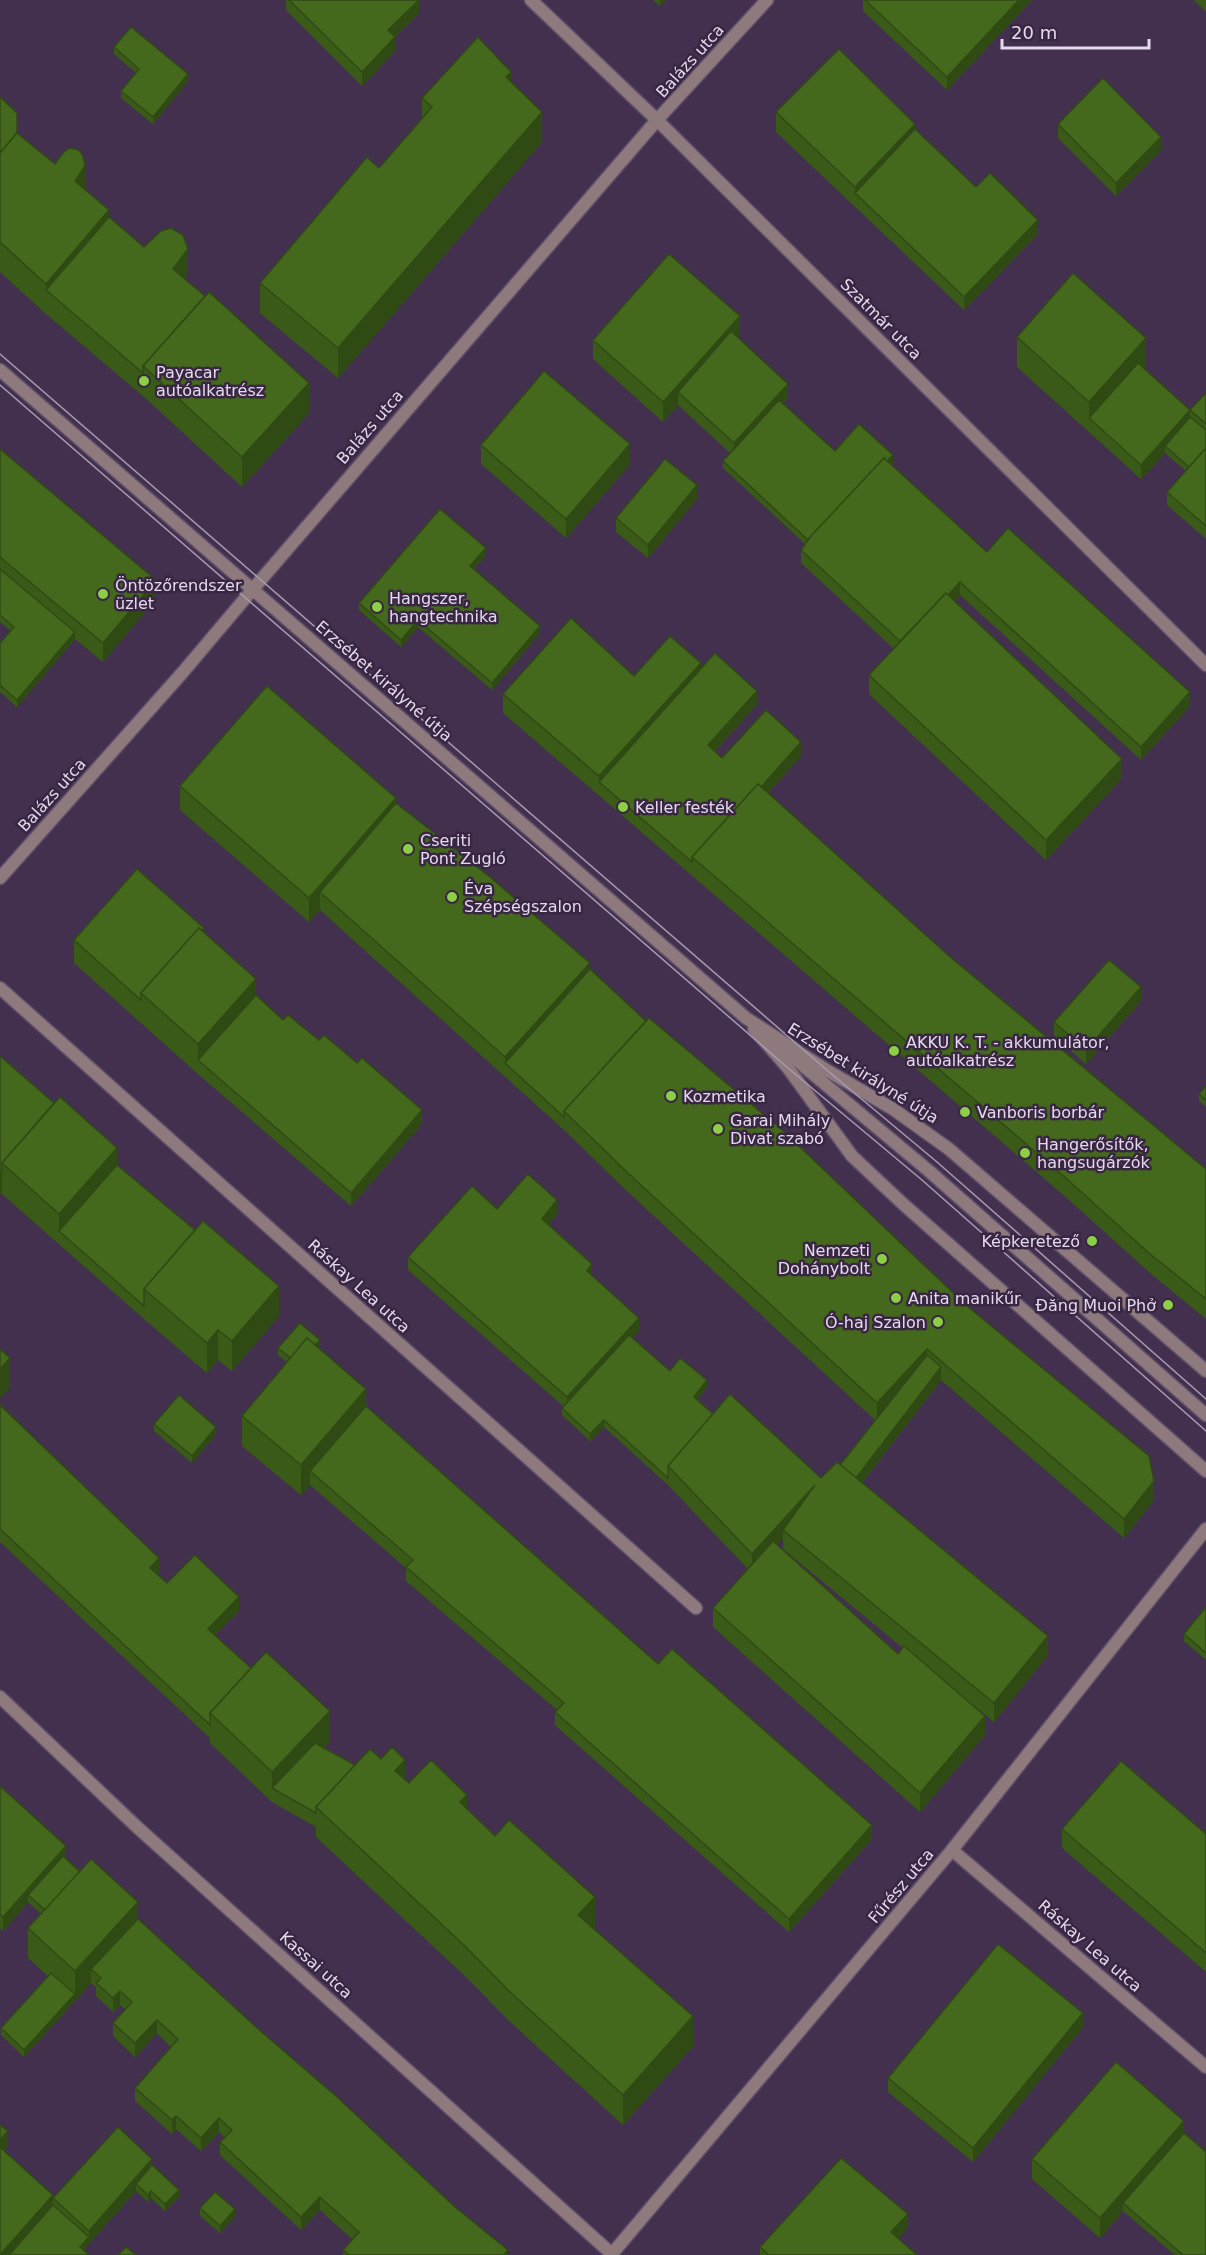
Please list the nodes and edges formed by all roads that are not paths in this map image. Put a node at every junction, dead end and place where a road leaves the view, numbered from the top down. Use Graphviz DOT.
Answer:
graph roads {
  1 [pos="531,0"];
  2 [pos="767,0"];
  3 [pos="657,120"];
  4 [pos="0,370"];
  5 [pos="253,589"];
  6 [pos="1206,665"];
  7 [pos="0,878"];
  8 [pos="0,988"];
  9 [pos="746,1018"];
  10 [pos="1206,1371"];
  11 [pos="1206,1415"];
  12 [pos="1206,1471"];
  13 [pos="1206,1529"];
  14 [pos="696,1608"];
  15 [pos="0,1697"];
  16 [pos="952,1850"];
  17 [pos="1206,2067"];
  18 [pos="612,2255"];
  1 -- 3 [label="street, Szatmár utca"];
  2 -- 3 [label="street, Balázs utca"];
  3 -- 5 [label="street, Balázs utca"];
  3 -- 6 [label="street, Szatmár utca"];
  4 -- 5 [label="street, Erzsébet királyné útja"];
  5 -- 7 [label="street, Balázs utca"];
  5 -- 9 [label="street, Erzsébet királyné útja"];
  8 -- 14 [label="street, Ráskay Lea utca"];
  9 -- 10 [label="street, Erzsébet királyné útja"];
  9 -- 11 [label="street"];
  9 -- 12 [label="street, Erzsébet királyné útja"];
  13 -- 16 [label="street, Fűrész utca"];
  15 -- 18 [label="street, Kassai utca"];
  16 -- 17 [label="street, Ráskay Lea utca"];
  16 -- 18 [label="street, Fűrész utca"];
}
